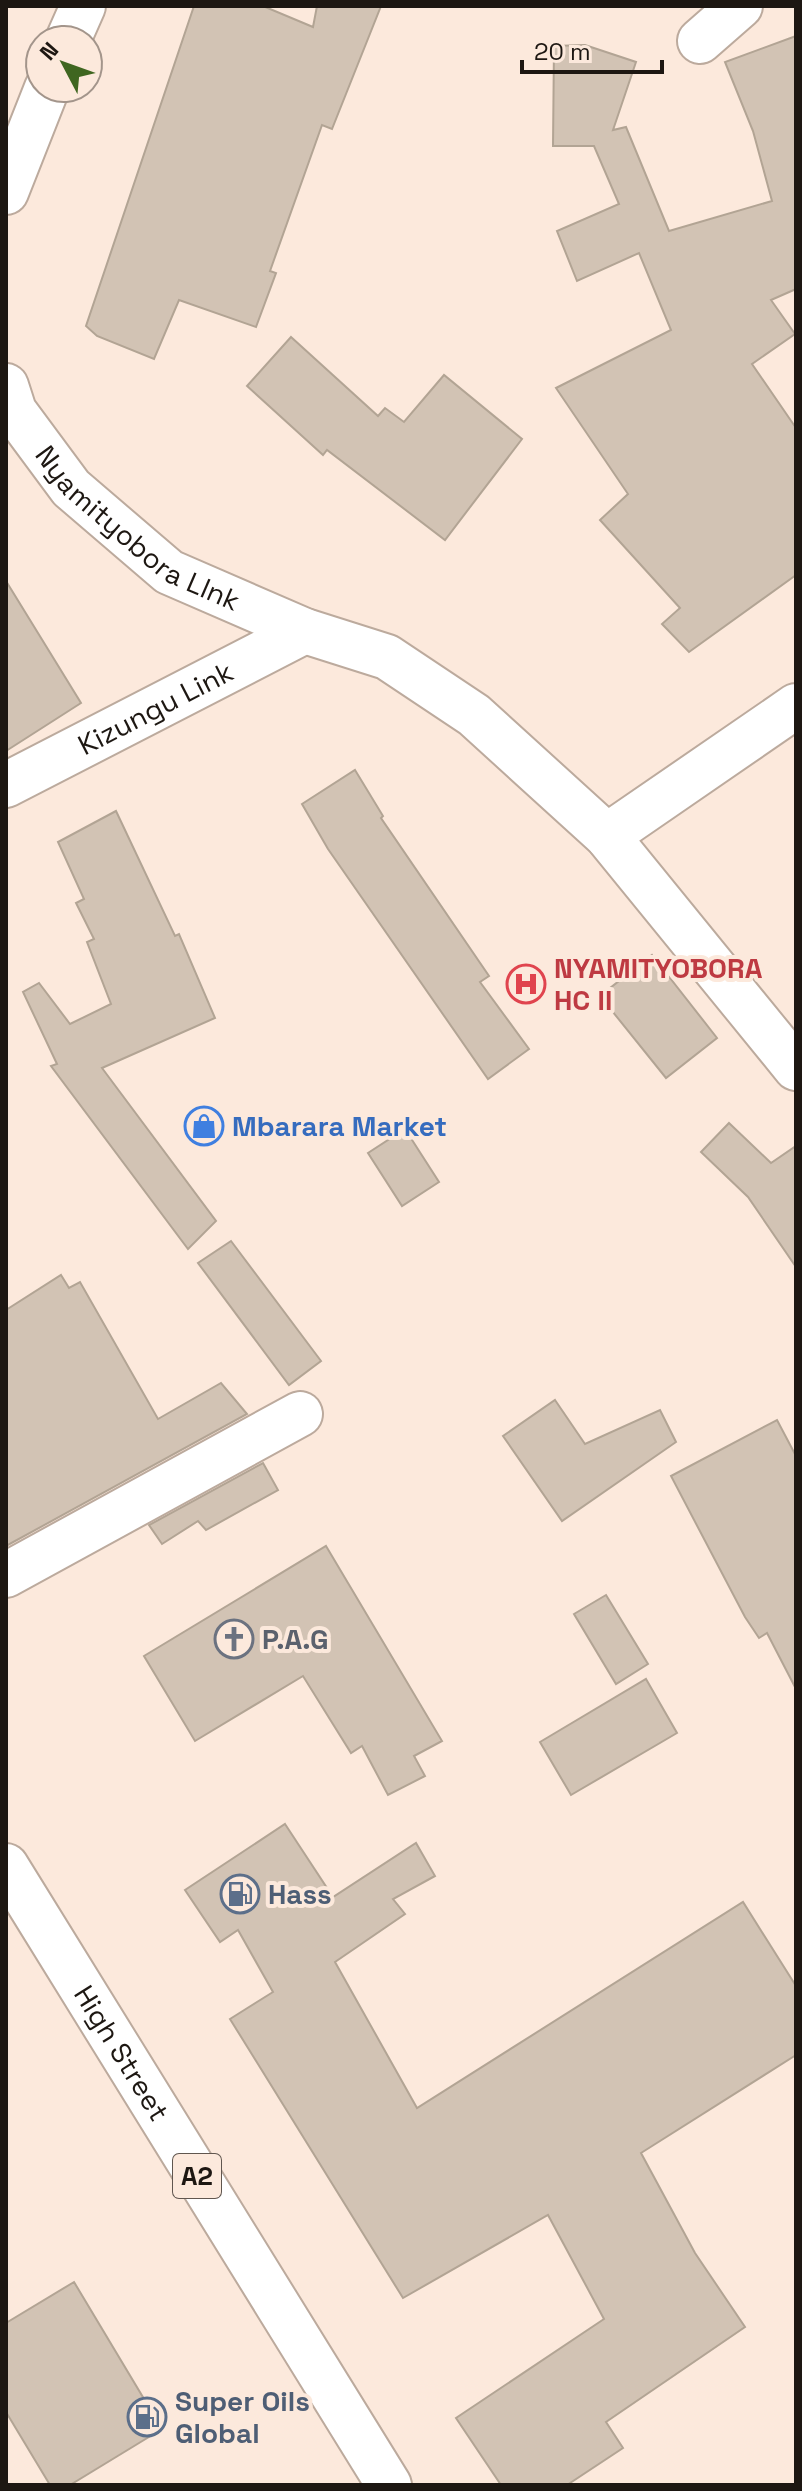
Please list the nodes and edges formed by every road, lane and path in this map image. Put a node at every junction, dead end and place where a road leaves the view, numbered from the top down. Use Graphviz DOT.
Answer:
graph roads {
  1 [pos="740,6"];
  2 [pos="700,41"];
  3 [pos="41,104"];
  4 [pos="6,192"];
  5 [pos="6,386"];
  6 [pos="305,631"];
  7 [pos="796,706"];
  8 [pos="6,785"];
  9 [pos="607,836"];
  10 [pos="796,1068"];
  11 [pos="300,1414"];
  12 [pos="6,1575"];
  13 [pos="6,1866"];
  14 [pos="389,2485"];
  1 -- 2 [label="street"];
  3 -- 4 [label="street"];
  5 -- 6 [label="street, Nyamityobora LInk"];
  6 -- 8 [label="street, Kizungu Link"];
  6 -- 9 [label="street, Nyamityobora LInk"];
  7 -- 9 [label="street"];
  9 -- 10 [label="street, Nyamityobora LInk"];
  11 -- 12 [label="street"];
  13 -- 14 [label="street, High Street / A2"];
}
